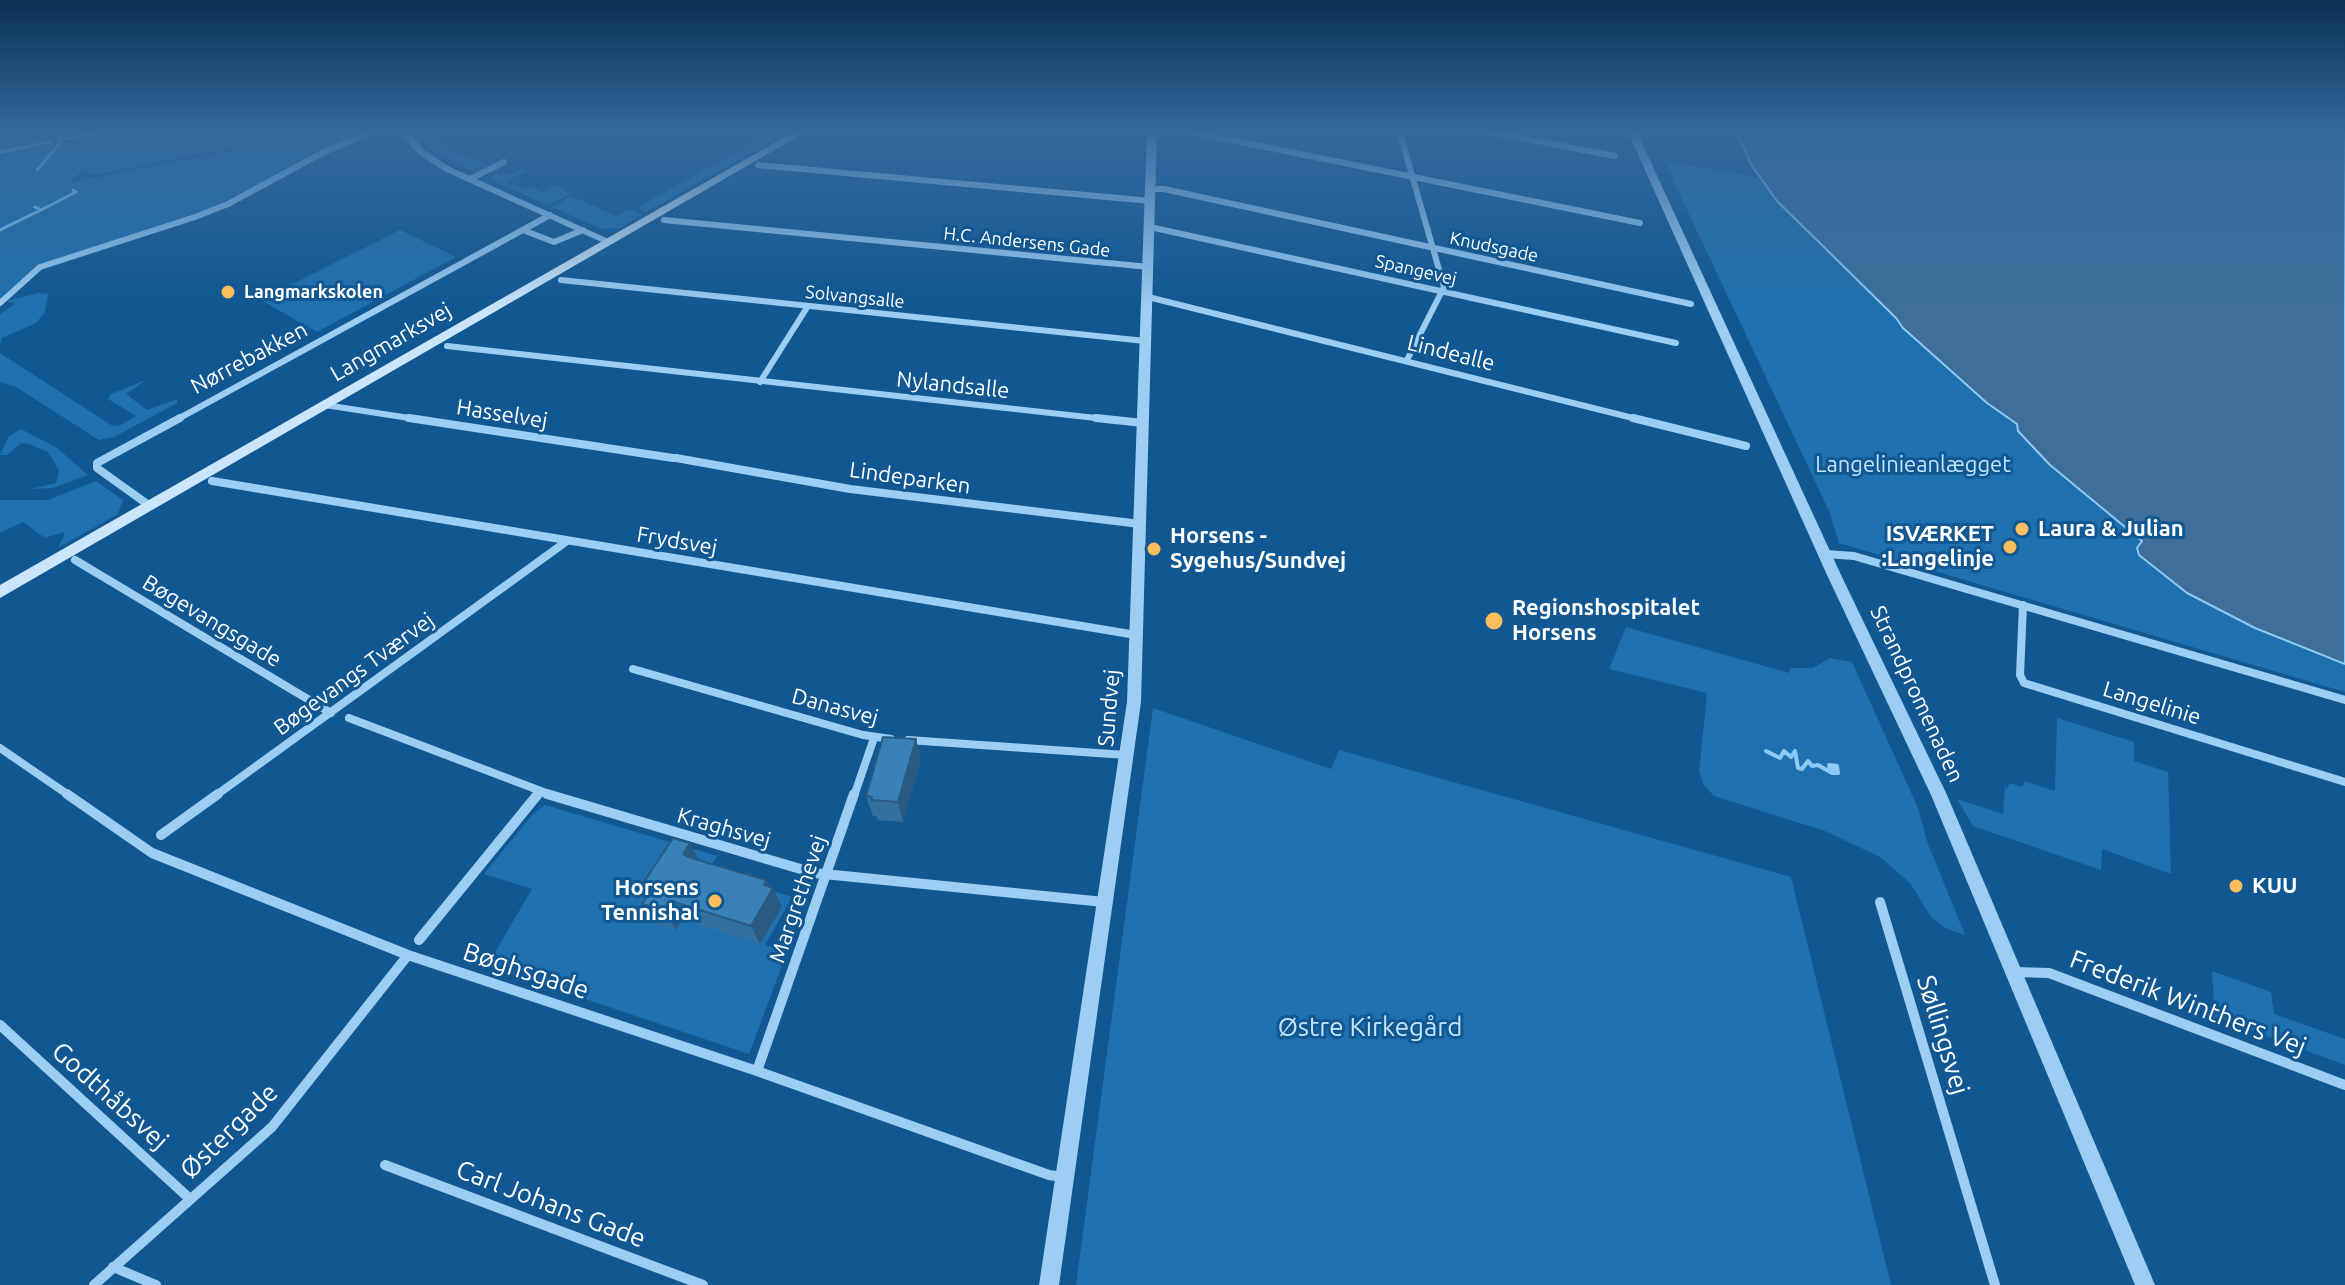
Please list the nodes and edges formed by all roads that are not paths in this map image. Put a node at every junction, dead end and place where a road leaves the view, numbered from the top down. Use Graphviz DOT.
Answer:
graph roads {
  1 [pos="253,190"];
  2 [pos="494,190"];
  3 [pos="700,190"];
  4 [pos="1085,190"];
  5 [pos="1151,190"];
  6 [pos="1416,190"];
  7 [pos="1480,190"];
  8 [pos="1659,190"];
  9 [pos="1151,195"];
  10 [pos="550,215"];
  11 [pos="664,220"];
  12 [pos="1640,223"];
  13 [pos="1150,227"];
  14 [pos="523,230"];
  15 [pos="583,230"];
  16 [pos="610,242"];
  17 [pos="1432,248"];
  18 [pos="1149,267"];
  19 [pos="561,280"];
  20 [pos="1442,290"];
  21 [pos="1148,297"];
  22 [pos="0,303"];
  23 [pos="1691,304"];
  24 [pos="808,306"];
  25 [pos="1145,341"];
  26 [pos="1676,343"];
  27 [pos="447,346"];
  28 [pos="1407,360"];
  29 [pos="760,382"];
  30 [pos="325,405"];
  31 [pos="1143,423"];
  32 [pos="1746,446"];
  33 [pos="675,458"];
  34 [pos="212,481"];
  35 [pos="150,506"];
  36 [pos="1140,524"];
  37 [pos="567,541"];
  38 [pos="1826,554"];
  39 [pos="75,560"];
  40 [pos="0,592"];
  41 [pos="2023,605"];
  42 [pos="1136,635"];
  43 [pos="633,669"];
  44 [pos="2345,700"];
  45 [pos="331,713"];
  46 [pos="349,718"];
  47 [pos="874,738"];
  48 [pos="0,748"];
  49 [pos="1128,755"];
  50 [pos="2345,782"];
  51 [pos="540,792"];
  52 [pos="161,835"];
  53 [pos="828,875"];
  54 [pos="1104,902"];
  55 [pos="1880,902"];
  56 [pos="419,940"];
  57 [pos="408,955"];
  58 [pos="2013,972"];
  59 [pos="0,1025"];
  60 [pos="757,1071"];
  61 [pos="2345,1085"];
  62 [pos="385,1165"];
  63 [pos="1064,1177"];
  64 [pos="190,1199"];
  65 [pos="113,1267"];
  66 [pos="94,1285"];
  67 [pos="156,1285"];
  68 [pos="703,1285"];
  69 [pos="1049,1285"];
  70 [pos="1995,1285"];
  71 [pos="2145,1285"];
  1 -- 22 [label="street"];
  2 -- 10 [label="street"];
  3 -- 16 [label="main road, Langmarksvej"];
  4 -- 9 [label="street, Knudsgade"];
  5 -- 9 [label="street, Sundvej"];
  6 -- 17 [label="street"];
  7 -- 12 [label="street"];
  8 -- 38 [label="street, Strandpromenaden"];
  9 -- 13 [label="street, Sundvej"];
  9 -- 17 [label="street, Knudsgade"];
  10 -- 14 [label="street, Nørrebakken"];
  10 -- 15 [label="street"];
  11 -- 18 [label="street, H.C. Andersens Gade"];
  13 -- 18 [label="street, Sundvej"];
  13 -- 20 [label="street, Spangevej"];
  14 -- 15 [label="street"];
  14 -- 35 [label="street, Nørrebakken"];
  15 -- 16 [label="street"];
  16 -- 30 [label="main road, Langmarksvej"];
  17 -- 20 [label="street"];
  17 -- 23 [label="street, Knudsgade"];
  18 -- 21 [label="street, Sundvej"];
  19 -- 24 [label="street, Solvangsalle"];
  20 -- 26 [label="street, Spangevej"];
  20 -- 28 [label="street"];
  21 -- 25 [label="street, Sundvej"];
  21 -- 28 [label="street, Lindealle"];
  24 -- 25 [label="street, Solvangsalle"];
  24 -- 29 [label="street"];
  25 -- 31 [label="street, Sundvej"];
  27 -- 29 [label="street, Nylandsalle"];
  28 -- 32 [label="street, Lindealle"];
  29 -- 31 [label="street, Nylandsalle"];
  30 -- 33 [label="street, Hasselvej"];
  30 -- 35 [label="main road, Langmarksvej"];
  31 -- 36 [label="street, Sundvej"];
  33 -- 36 [label="street, Lindeparken"];
  34 -- 37 [label="street, Frydsvej"];
  35 -- 40 [label="main road, Langmarksvej"];
  36 -- 42 [label="street, Sundvej"];
  37 -- 42 [label="street, Frydsvej"];
  37 -- 45 [label="street, Bøgevangs Tværvej"];
  38 -- 41 [label="street"];
  38 -- 58 [label="street, Strandpromenaden"];
  39 -- 45 [label="street, Bøgevangsgade"];
  41 -- 44 [label="street"];
  41 -- 50 [label="street, Langelinie"];
  42 -- 49 [label="street, Sundvej"];
  43 -- 47 [label="street, Danasvej"];
  45 -- 52 [label="street, Bøgevangs Tværvej"];
  46 -- 51 [label="street, Kraghsvej"];
  47 -- 49 [label="street, Danasvej"];
  47 -- 53 [label="street, Margrethevej"];
  48 -- 57 [label="street, Bøghsgade"];
  49 -- 54 [label="street, Sundvej"];
  51 -- 53 [label="street, Kraghsvej"];
  51 -- 56 [label="street"];
  53 -- 54 [label="street, Kraghsvej"];
  53 -- 60 [label="street, Margrethevej"];
  54 -- 63 [label="street, Sundvej"];
  55 -- 70 [label="street, Søllingsvej"];
  57 -- 60 [label="street, Bøghsgade"];
  57 -- 64 [label="street, Østergade"];
  58 -- 61 [label="street, Frederik Winthers Vej"];
  58 -- 71 [label="street, Strandpromenaden"];
  59 -- 64 [label="street, Godthåbsvej"];
  60 -- 63 [label="street, Bøghsgade"];
  62 -- 68 [label="street, Carl Johans Gade"];
  63 -- 69 [label="street, Sundvej"];
  64 -- 65 [label="street, Østergade"];
  65 -- 66 [label="street, Østergade"];
  65 -- 67 [label="street"];
}
